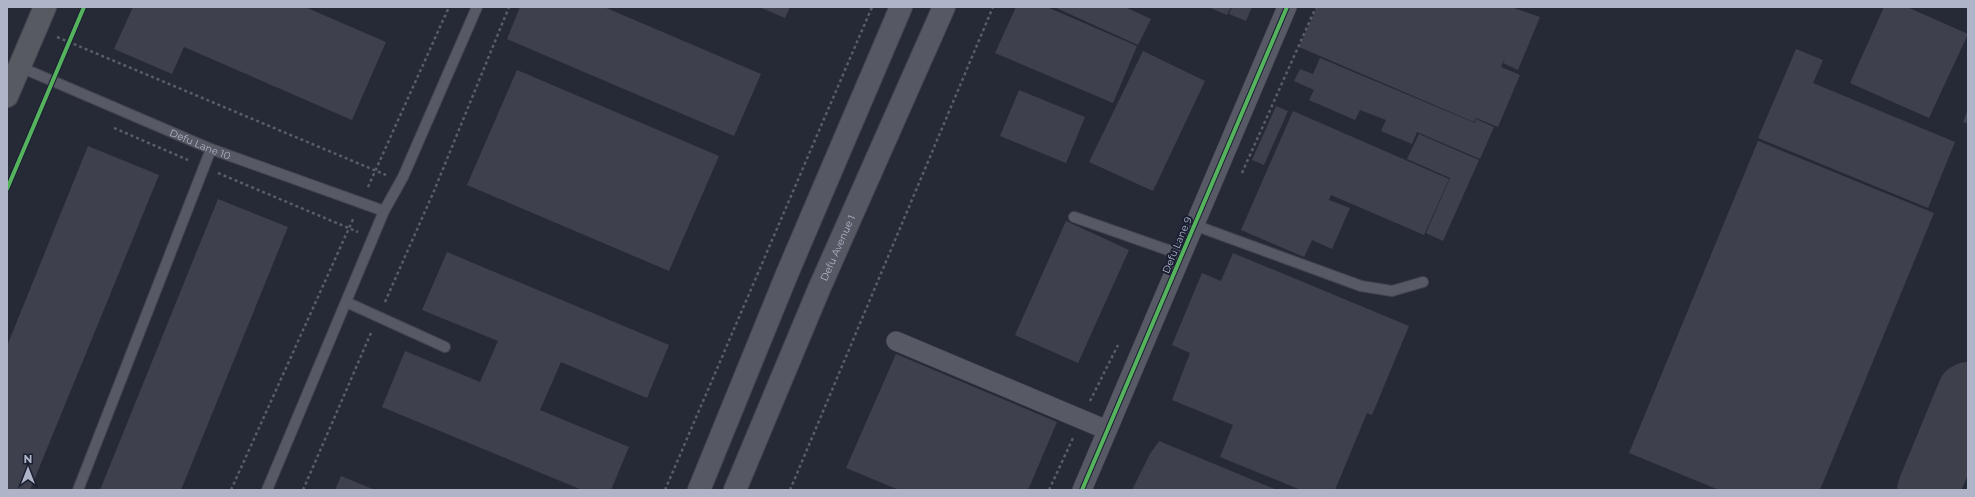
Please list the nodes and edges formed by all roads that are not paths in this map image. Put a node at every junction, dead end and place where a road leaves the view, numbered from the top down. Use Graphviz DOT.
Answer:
graph roads {
  1 [pos="45,7"];
  2 [pos="477,7"];
  3 [pos="901,7"];
  4 [pos="944,7"];
  5 [pos="1287,7"];
  6 [pos="20,67"];
  7 [pos="7,96"];
  8 [pos="211,149"];
  9 [pos="384,211"];
  10 [pos="1074,217"];
  11 [pos="1194,225"];
  12 [pos="1182,255"];
  13 [pos="1423,282"];
  14 [pos="346,302"];
  15 [pos="896,341"];
  16 [pos="445,347"];
  17 [pos="1107,430"];
  18 [pos="78,490"];
  19 [pos="267,490"];
  20 [pos="699,490"];
  21 [pos="735,490"];
  22 [pos="1082,490"];
  1 -- 6 [label="highway"];
  2 -- 9 [label="lane"];
  3 -- 20 [label="main road"];
  4 -- 21 [label="main road, Defu Avenue 1"];
  5 -- 11 [label="street, Defu Lane 9"];
  6 -- 7 [label="highway"];
  6 -- 8 [label="lane, Defu Lane 10"];
  8 -- 9 [label="lane, Defu Lane 10"];
  8 -- 18 [label="lane"];
  9 -- 14 [label="lane"];
  10 -- 12 [label="lane"];
  11 -- 12 [label="street, Defu Lane 9"];
  11 -- 13 [label="lane"];
  12 -- 17 [label="street, Defu Lane 9"];
  14 -- 16 [label="lane"];
  14 -- 19 [label="lane"];
  15 -- 17 [label="street"];
  17 -- 22 [label="street, Defu Lane 9"];
}
